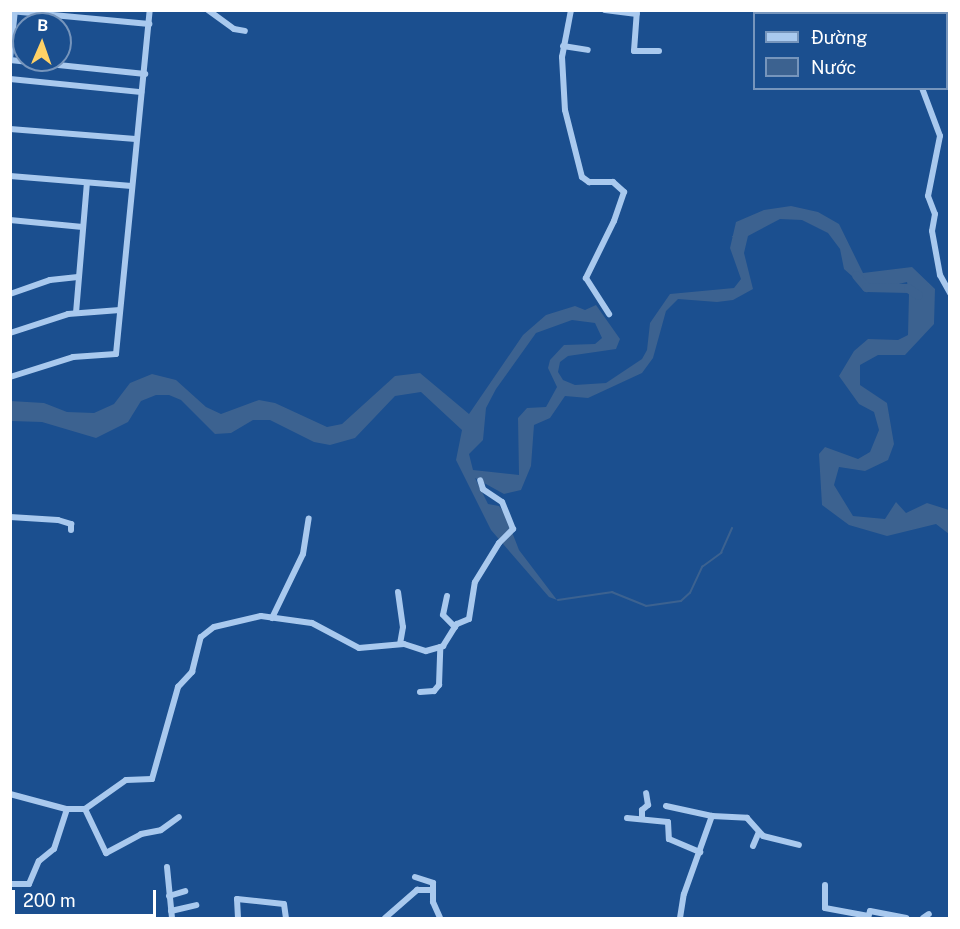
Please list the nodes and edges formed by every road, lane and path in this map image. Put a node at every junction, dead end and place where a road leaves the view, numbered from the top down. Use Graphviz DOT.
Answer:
graph roads {
  1 [pos="150,10"];
  2 [pos="208,10"];
  3 [pos="571,10"];
  4 [pos="606,10"];
  5 [pos="13,11"];
  6 [pos="637,12"];
  7 [pos="149,24"];
  8 [pos="245,31"];
  9 [pos="563,46"];
  10 [pos="588,50"];
  11 [pos="659,51"];
  12 [pos="10,59"];
  13 [pos="145,74"];
  14 [pos="10,79"];
  15 [pos="923,90"];
  16 [pos="141,92"];
  17 [pos="10,129"];
  18 [pos="136,139"];
  19 [pos="10,176"];
  20 [pos="87,183"];
  21 [pos="132,186"];
  22 [pos="10,220"];
  23 [pos="83,226"];
  24 [pos="78,277"];
  25 [pos="950,293"];
  26 [pos="10,294"];
  27 [pos="120,310"];
  28 [pos="76,313"];
  29 [pos="609,314"];
  30 [pos="10,333"];
  31 [pos="10,377"];
  32 [pos="480,480"];
  33 [pos="10,517"];
  34 [pos="309,518"];
  35 [pos="71,530"];
  36 [pos="399,592"];
  37 [pos="447,596"];
  38 [pos="272,618"];
  39 [pos="455,627"];
  40 [pos="400,644"];
  41 [pos="440,647"];
  42 [pos="420,692"];
  43 [pos="646,793"];
  44 [pos="10,794"];
  45 [pos="666,806"];
  46 [pos="67,809"];
  47 [pos="85,809"];
  48 [pos="712,816"];
  49 [pos="179,817"];
  50 [pos="627,818"];
  51 [pos="642,819"];
  52 [pos="759,832"];
  53 [pos="799,845"];
  54 [pos="753,846"];
  55 [pos="700,852"];
  56 [pos="167,867"];
  57 [pos="415,877"];
  58 [pos="10,884"];
  59 [pos="825,885"];
  60 [pos="433,890"];
  61 [pos="185,891"];
  62 [pos="169,896"];
  63 [pos="196,905"];
  64 [pos="171,911"];
  65 [pos="868,917"];
  66 [pos="172,918"];
  67 [pos="238,918"];
  68 [pos="286,918"];
  69 [pos="385,918"];
  70 [pos="440,918"];
  71 [pos="680,918"];
  72 [pos="906,918"];
  1 -- 7 [label="street"];
  2 -- 8 [label="street"];
  3 -- 9 [label="street"];
  4 -- 6 [label="street"];
  5 -- 7 [label="street"];
  5 -- 12 [label="street"];
  6 -- 11 [label="street"];
  7 -- 13 [label="street"];
  9 -- 10 [label="street"];
  9 -- 29 [label="street"];
  12 -- 13 [label="street"];
  13 -- 16 [label="street"];
  14 -- 16 [label="street"];
  15 -- 25 [label="street"];
  16 -- 18 [label="street"];
  17 -- 18 [label="street"];
  18 -- 21 [label="street"];
  19 -- 20 [label="street"];
  20 -- 21 [label="street"];
  20 -- 23 [label="street"];
  21 -- 27 [label="street"];
  22 -- 23 [label="street"];
  23 -- 24 [label="street"];
  24 -- 26 [label="street"];
  24 -- 28 [label="street"];
  27 -- 28 [label="street"];
  27 -- 31 [label="street"];
  28 -- 30 [label="street"];
  32 -- 39 [label="street"];
  33 -- 35 [label="street"];
  34 -- 38 [label="street"];
  36 -- 40 [label="street"];
  37 -- 39 [label="street"];
  38 -- 40 [label="street"];
  38 -- 47 [label="street"];
  39 -- 41 [label="street"];
  40 -- 41 [label="street"];
  41 -- 42 [label="street"];
  43 -- 51 [label="street"];
  44 -- 46 [label="street"];
  45 -- 48 [label="street"];
  46 -- 47 [label="street"];
  46 -- 58 [label="street"];
  47 -- 49 [label="street"];
  48 -- 52 [label="street"];
  48 -- 55 [label="street"];
  50 -- 51 [label="street"];
  51 -- 55 [label="street"];
  52 -- 53 [label="street"];
  52 -- 54 [label="street"];
  55 -- 71 [label="street"];
  56 -- 62 [label="street"];
  57 -- 60 [label="street"];
  59 -- 65 [label="street"];
  60 -- 69 [label="street"];
  60 -- 70 [label="street"];
  61 -- 62 [label="street"];
  62 -- 64 [label="street"];
  63 -- 64 [label="street"];
  64 -- 66 [label="street"];
  65 -- 72 [label="street"];
  67 -- 68 [label="street"];
}
